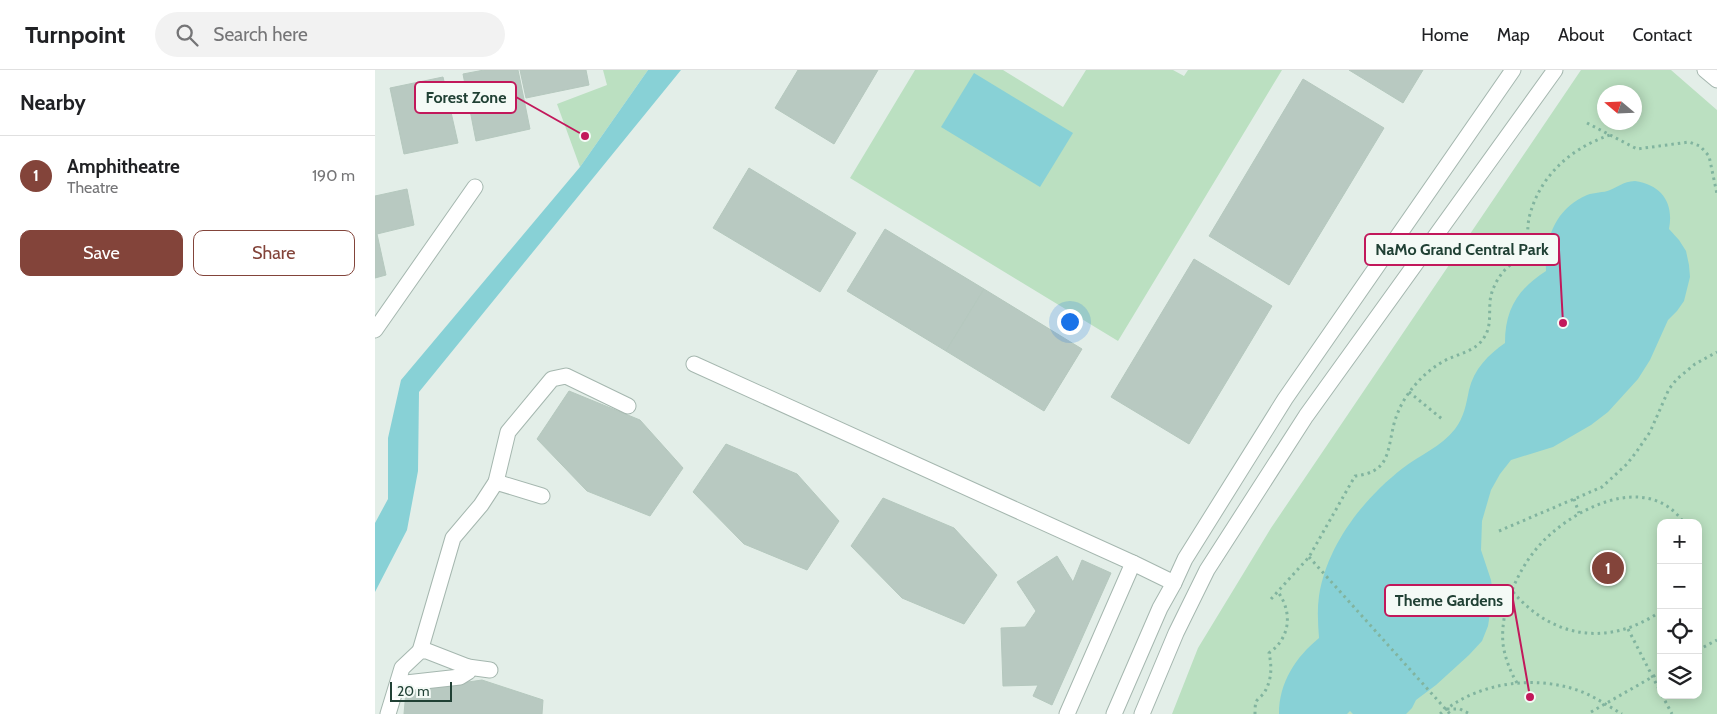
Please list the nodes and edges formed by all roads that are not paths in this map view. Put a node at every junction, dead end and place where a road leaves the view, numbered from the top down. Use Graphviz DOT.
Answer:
graph roads {
  1 [pos="1513,70"];
  2 [pos="1555,70"];
  3 [pos="1705,70"];
  4 [pos="1717,80"];
  5 [pos="475,187"];
  6 [pos="375,330"];
  7 [pos="694,364"];
  8 [pos="1285,399"];
  9 [pos="628,406"];
  10 [pos="1306,416"];
  11 [pos="496,482"];
  12 [pos="542,496"];
  13 [pos="1185,559"];
  14 [pos="1133,563"];
  15 [pos="1207,570"];
  16 [pos="1174,583"];
  17 [pos="419,651"];
  18 [pos="469,667"];
  19 [pos="490,670"];
  20 [pos="397,684"];
  21 [pos="388,714"];
  22 [pos="1067,714"];
  23 [pos="1114,714"];
  24 [pos="1142,714"];
  1 -- 8 [label="street"];
  2 -- 10 [label="street"];
  3 -- 4 [label="street"];
  5 -- 6 [label="street"];
  7 -- 14 [label="street"];
  8 -- 10 [label="street"];
  8 -- 13 [label="street"];
  9 -- 11 [label="street"];
  10 -- 15 [label="street"];
  11 -- 12 [label="street"];
  11 -- 17 [label="street"];
  13 -- 15 [label="street"];
  13 -- 16 [label="street"];
  14 -- 16 [label="street"];
  14 -- 22 [label="street"];
  15 -- 24 [label="street"];
  16 -- 23 [label="street"];
  17 -- 18 [label="street"];
  17 -- 20 [label="street"];
  18 -- 19 [label="street"];
  18 -- 20 [label="street"];
  20 -- 21 [label="street"];
}
